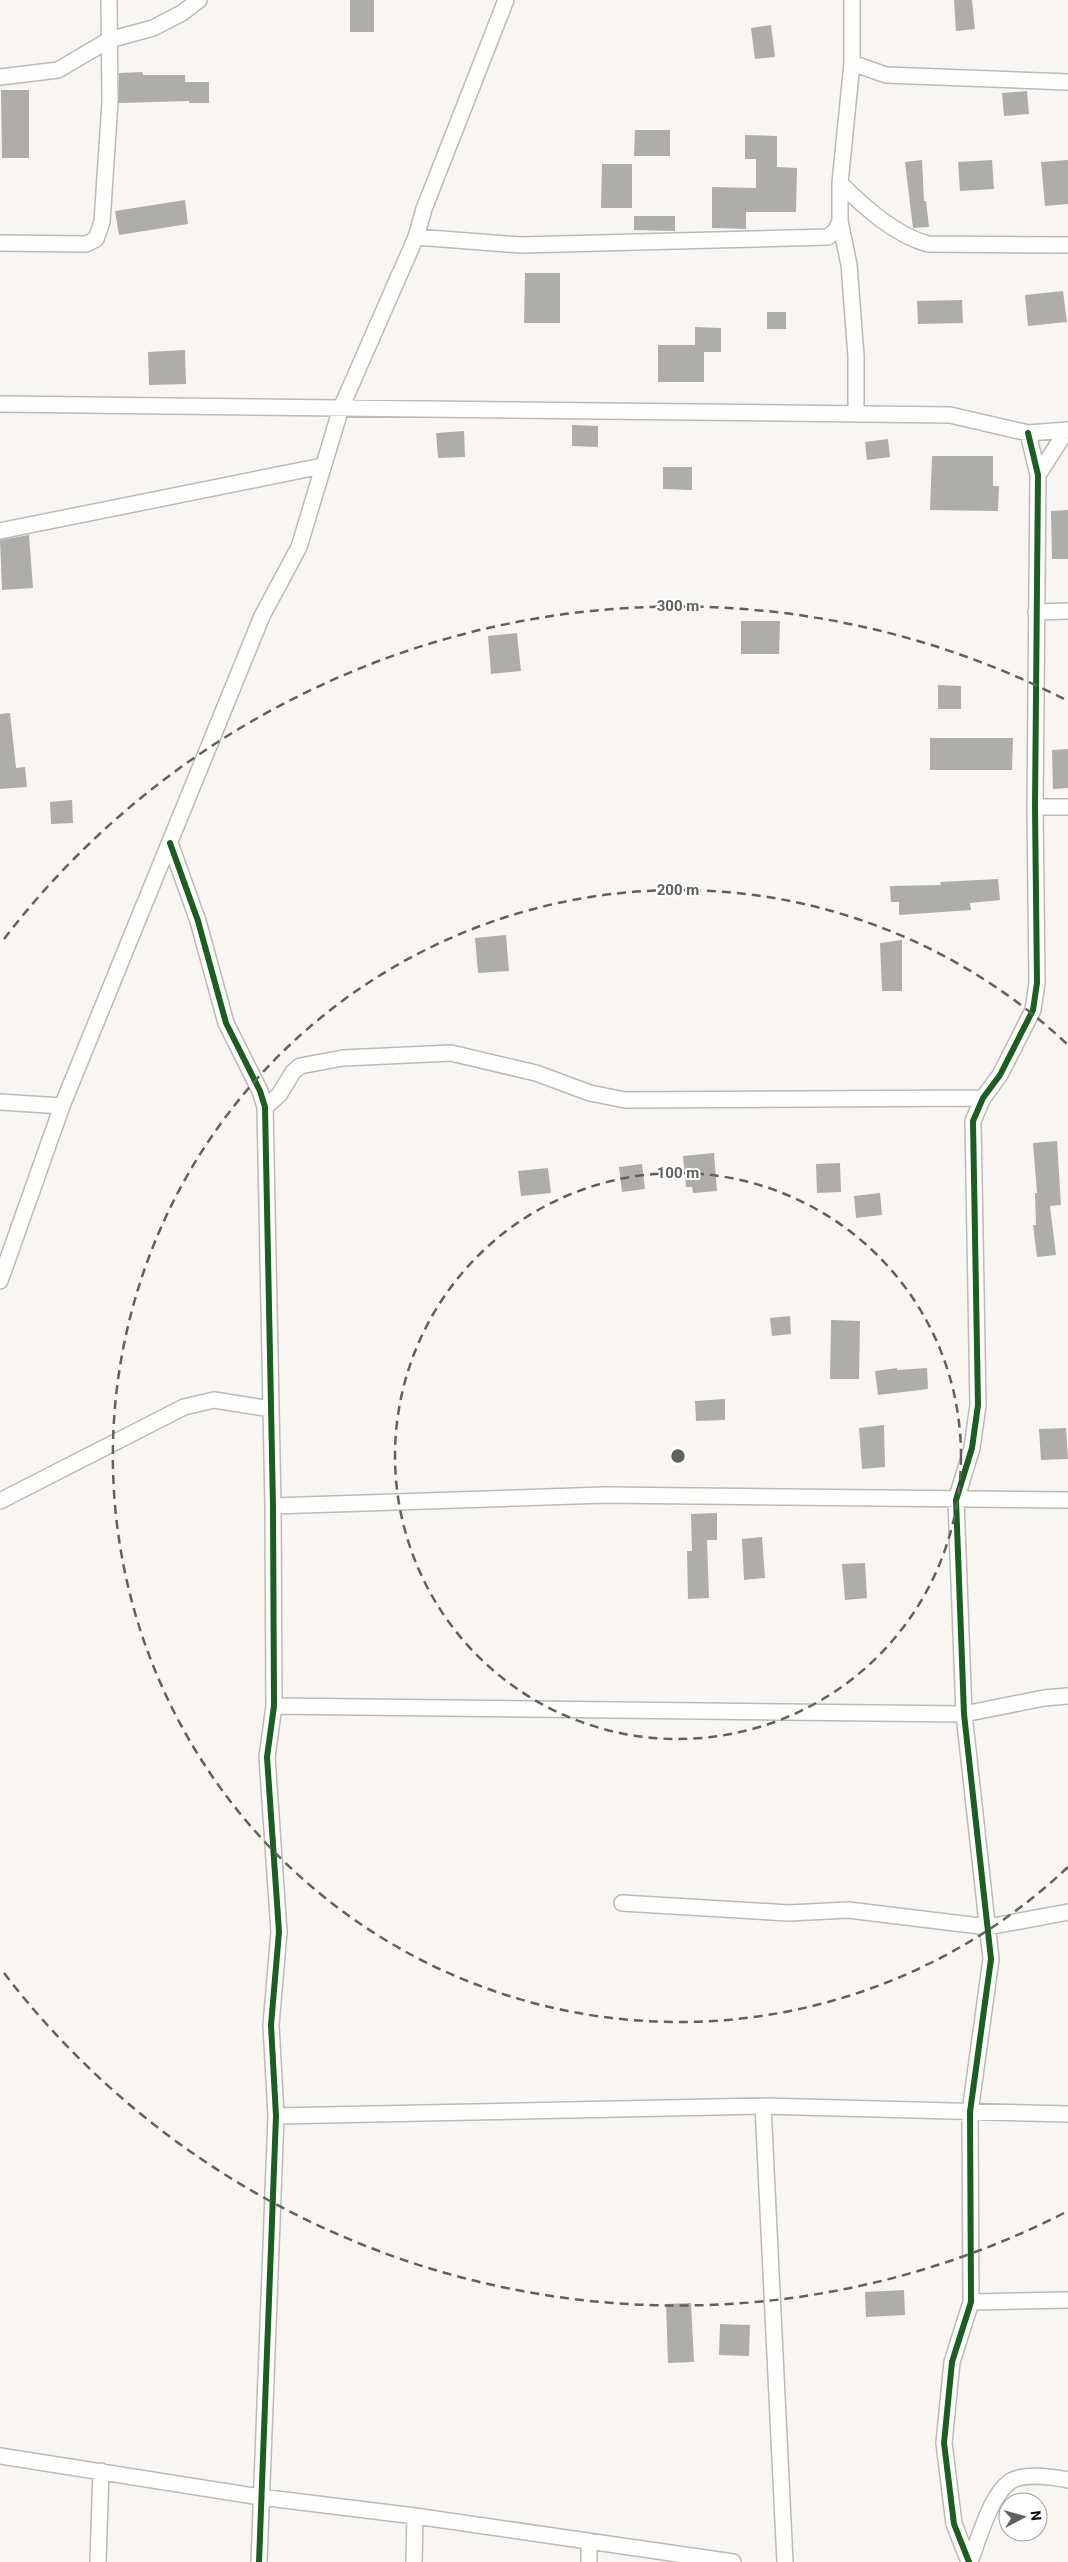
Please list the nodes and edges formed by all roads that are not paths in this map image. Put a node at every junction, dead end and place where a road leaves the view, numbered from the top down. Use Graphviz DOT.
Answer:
graph roads {
  1 [pos="109,0"];
  2 [pos="199,0"];
  3 [pos="506,0"];
  4 [pos="852,0"];
  5 [pos="110,40"];
  6 [pos="852,62"];
  7 [pos="0,77"];
  8 [pos="1068,82"];
  9 [pos="840,183"];
  10 [pos="840,221"];
  11 [pos="416,237"];
  12 [pos="0,243"];
  13 [pos="1068,245"];
  14 [pos="0,404"];
  15 [pos="341,408"];
  16 [pos="856,414"];
  17 [pos="1067,430"];
  18 [pos="1028,433"];
  19 [pos="322,466"];
  20 [pos="1038,475"];
  21 [pos="0,531"];
  22 [pos="1068,611"];
  23 [pos="1036,612"];
  24 [pos="1035,807"];
  25 [pos="1068,807"];
  26 [pos="170,843"];
  27 [pos="983,1098"];
  28 [pos="0,1102"];
  29 [pos="62,1106"];
  30 [pos="265,1107"];
  31 [pos="0,1282"];
  32 [pos="271,1410"];
  33 [pos="956,1500"];
  34 [pos="1068,1500"];
  35 [pos="0,1501"];
  36 [pos="273,1506"];
  37 [pos="1068,1696"];
  38 [pos="274,1706"];
  39 [pos="964,1714"];
  40 [pos="622,1903"];
  41 [pos="1068,1912"];
  42 [pos="988,1927"];
  43 [pos="763,2106"];
  44 [pos="970,2112"];
  45 [pos="1068,2114"];
  46 [pos="276,2116"];
  47 [pos="1068,2300"];
  48 [pos="971,2302"];
  49 [pos="0,2456"];
  50 [pos="101,2471"];
  51 [pos="1068,2480"];
  52 [pos="260,2496"];
  53 [pos="415,2516"];
  54 [pos="589,2541"];
  55 [pos="98,2562"];
  56 [pos="259,2562"];
  57 [pos="414,2562"];
  58 [pos="589,2562"];
  59 [pos="733,2562"];
  60 [pos="785,2562"];
  61 [pos="969,2562"];
  1 -- 5 [label="street"];
  2 -- 5 [label="street"];
  3 -- 11 [label="street"];
  4 -- 6 [label="street"];
  5 -- 7 [label="street"];
  5 -- 12 [label="street"];
  6 -- 8 [label="street"];
  6 -- 9 [label="street"];
  9 -- 10 [label="street"];
  9 -- 13 [label="street"];
  10 -- 11 [label="street"];
  10 -- 16 [label="street"];
  11 -- 15 [label="street"];
  14 -- 15 [label="street"];
  15 -- 16 [label="street"];
  15 -- 19 [label="street"];
  16 -- 18 [label="street"];
  17 -- 18 [label="street"];
  17 -- 20 [label="street"];
  18 -- 20 [label="street"];
  19 -- 21 [label="street"];
  19 -- 26 [label="street"];
  20 -- 23 [label="street"];
  22 -- 23 [label="street"];
  23 -- 24 [label="street"];
  24 -- 25 [label="street"];
  24 -- 27 [label="street"];
  26 -- 29 [label="street"];
  26 -- 30 [label="street"];
  27 -- 30 [label="street"];
  27 -- 33 [label="street"];
  28 -- 29 [label="street"];
  29 -- 31 [label="street"];
  30 -- 32 [label="street"];
  32 -- 35 [label="street"];
  32 -- 36 [label="street"];
  33 -- 34 [label="street"];
  33 -- 36 [label="street"];
  33 -- 39 [label="street"];
  36 -- 38 [label="street"];
  37 -- 39 [label="street"];
  38 -- 39 [label="street"];
  38 -- 46 [label="street"];
  39 -- 42 [label="street"];
  40 -- 42 [label="street"];
  41 -- 42 [label="street"];
  42 -- 44 [label="street"];
  43 -- 44 [label="street"];
  43 -- 46 [label="street"];
  43 -- 60 [label="street"];
  44 -- 45 [label="street"];
  44 -- 48 [label="street"];
  46 -- 52 [label="street"];
  47 -- 48 [label="street"];
  48 -- 61 [label="street"];
  49 -- 50 [label="street"];
  50 -- 52 [label="street"];
  50 -- 55 [label="street"];
  51 -- 61 [label="street"];
  52 -- 53 [label="street"];
  52 -- 56 [label="street"];
  53 -- 54 [label="street"];
  53 -- 57 [label="street"];
  54 -- 58 [label="street"];
  54 -- 59 [label="street"];
}
